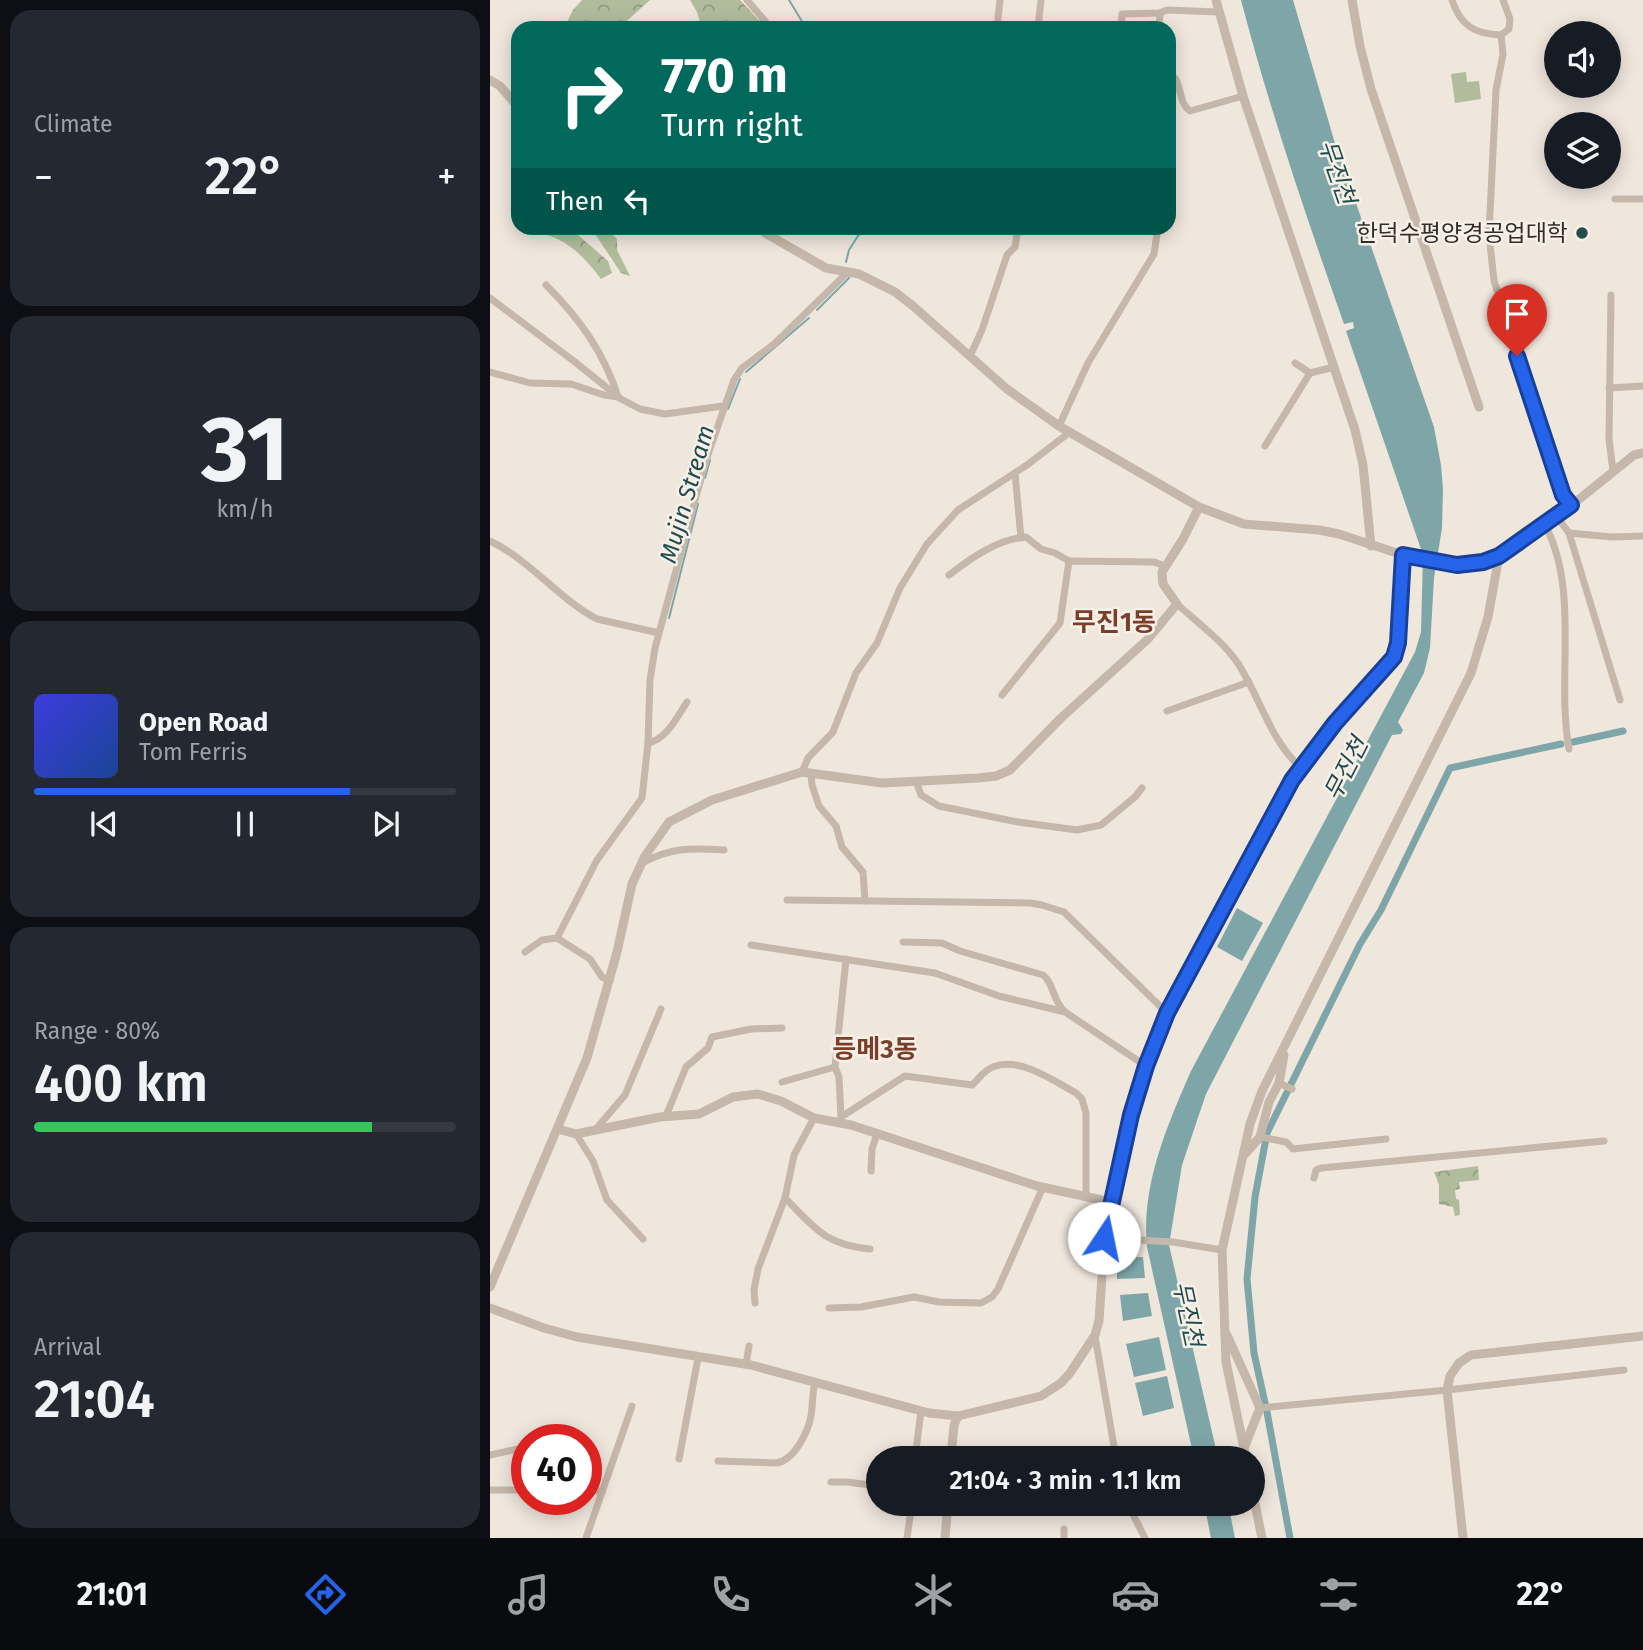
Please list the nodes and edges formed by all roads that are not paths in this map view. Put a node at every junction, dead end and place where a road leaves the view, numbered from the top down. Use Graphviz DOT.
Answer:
graph roads {
  1 [pos="747,0"];
  2 [pos="1000,0"];
  3 [pos="1041,0"];
  4 [pos="1214,0"];
  5 [pos="1352,0"];
  6 [pos="1452,0"];
  7 [pos="1503,0"];
  8 [pos="1218,12"];
  9 [pos="1160,13"];
  10 [pos="765,21"];
  11 [pos="998,21"];
  12 [pos="1039,21"];
  13 [pos="1122,21"];
  14 [pos="1159,21"];
  15 [pos="1501,35"];
  16 [pos="1176,79"];
  17 [pos="490,80"];
  18 [pos="1243,96"];
  19 [pos="511,99"];
  20 [pos="1615,199"];
  21 [pos="1643,199"];
  22 [pos="768,235"];
  23 [pos="1017,235"];
  24 [pos="1157,235"];
  25 [pos="848,272"];
  26 [pos="546,285"];
  27 [pos="1611,296"];
  28 [pos="490,298"];
  29 [pos="970,356"];
  30 [pos="1295,363"];
  31 [pos="1334,367"];
  32 [pos="490,372"];
  33 [pos="1310,373"];
  34 [pos="1643,386"];
  35 [pos="1609,388"];
  36 [pos="618,397"];
  37 [pos="723,406"];
  38 [pos="1479,407"];
  39 [pos="1059,426"];
  40 [pos="1070,432"];
  41 [pos="1265,446"];
  42 [pos="1643,453"];
  43 [pos="1614,471"];
  44 [pos="1015,473"];
  45 [pos="1571,505"];
  46 [pos="1199,507"];
  47 [pos="1557,517"];
  48 [pos="1545,525"];
  49 [pos="1569,533"];
  50 [pos="1643,536"];
  51 [pos="1021,538"];
  52 [pos="490,541"];
  53 [pos="1371,546"];
  54 [pos="1403,555"];
  55 [pos="1499,556"];
  56 [pos="1069,561"];
  57 [pos="1165,566"];
  58 [pos="949,575"];
  59 [pos="1177,604"];
  60 [pos="659,633"];
  61 [pos="1249,682"];
  62 [pos="1002,695"];
  63 [pos="1620,700"];
  64 [pos="687,702"];
  65 [pos="1167,711"];
  66 [pos="648,743"];
  67 [pos="1569,749"];
  68 [pos="1300,767"];
  69 [pos="807,772"];
  70 [pos="916,781"];
  71 [pos="1142,788"];
  72 [pos="724,850"];
  73 [pos="641,864"];
  74 [pos="787,900"];
  75 [pos="865,901"];
  76 [pos="557,938"];
  77 [pos="903,942"];
  78 [pos="751,944"];
  79 [pos="525,952"];
  80 [pos="846,959"];
  81 [pos="610,981"];
  82 [pos="661,1009"];
  83 [pos="1065,1012"];
  84 [pos="1167,1013"];
  85 [pos="782,1028"];
  86 [pos="1286,1043"];
  87 [pos="1146,1066"];
  88 [pos="835,1067"];
  89 [pos="782,1082"];
  90 [pos="1281,1084"];
  91 [pos="1293,1089"];
  92 [pos="666,1116"];
  93 [pos="814,1118"];
  94 [pos="840,1119"];
  95 [pos="558,1129"];
  96 [pos="593,1132"];
  97 [pos="877,1134"];
  98 [pos="576,1135"];
  99 [pos="1264,1138"];
  100 [pos="1386,1139"];
  101 [pos="1604,1141"];
  102 [pos="1506,1152"];
  103 [pos="1242,1158"];
  104 [pos="1507,1162"];
  105 [pos="871,1171"];
  106 [pos="1314,1178"];
  107 [pos="1042,1187"];
  108 [pos="1086,1197"];
  109 [pos="785,1198"];
  110 [pos="1111,1202"];
  111 [pos="1104,1238"];
  112 [pos="643,1239"];
  113 [pos="870,1249"];
  114 [pos="1222,1250"];
  115 [pos="490,1287"];
  116 [pos="755,1303"];
  117 [pos="490,1308"];
  118 [pos="829,1308"];
  119 [pos="1225,1330"];
  120 [pos="1095,1335"];
  121 [pos="1643,1336"];
  122 [pos="749,1346"];
  123 [pos="698,1358"];
  124 [pos="746,1364"];
  125 [pos="1624,1370"];
  126 [pos="815,1382"];
  127 [pos="1447,1390"];
  128 [pos="632,1406"];
  129 [pos="1260,1408"];
  130 [pos="921,1411"];
  131 [pos="958,1416"];
  132 [pos="917,1446"];
  133 [pos="952,1446"];
  134 [pos="1114,1446"];
  135 [pos="1244,1446"];
  136 [pos="1247,1446"];
  137 [pos="511,1450"];
  138 [pos="490,1455"];
  139 [pos="679,1459"];
  140 [pos="718,1461"];
  141 [pos="831,1482"];
  142 [pos="866,1484"];
  143 [pos="490,1490"];
  144 [pos="511,1490"];
  145 [pos="602,1492"];
  146 [pos="594,1515"];
  147 [pos="910,1516"];
  148 [pos="947,1516"];
  149 [pos="1134,1516"];
  150 [pos="1258,1516"];
  151 [pos="586,1538"];
  152 [pos="907,1538"];
  153 [pos="945,1538"];
  154 [pos="1145,1538"];
  155 [pos="1262,1538"];
  156 [pos="1463,1538"];
  1 -- 10 [label="street"];
  2 -- 11 [label="street"];
  3 -- 12 [label="street"];
  4 -- 8 [label="street"];
  5 -- 38 [label="street"];
  6 -- 15 [label="street"];
  7 -- 15 [label="street"];
  8 -- 9 [label="street"];
  8 -- 18 [label="street"];
  9 -- 13 [label="street"];
  9 -- 14 [label="street"];
  15 -- 45 [label="street"];
  16 -- 18 [label="street"];
  17 -- 19 [label="street"];
  18 -- 31 [label="street"];
  20 -- 21 [label="street"];
  22 -- 25 [label="street"];
  23 -- 29 [label="street"];
  24 -- 39 [label="street"];
  25 -- 29 [label="street"];
  25 -- 37 [label="street"];
  26 -- 36 [label="street"];
  27 -- 35 [label="street"];
  28 -- 36 [label="street"];
  29 -- 39 [label="street"];
  30 -- 33 [label="street"];
  31 -- 33 [label="street"];
  31 -- 53 [label="street"];
  32 -- 36 [label="street"];
  33 -- 41 [label="street"];
  34 -- 35 [label="street"];
  35 -- 43 [label="street"];
  36 -- 37 [label="street"];
  37 -- 60 [label="street"];
  39 -- 40 [label="street"];
  40 -- 44 [label="street"];
  40 -- 46 [label="street"];
  42 -- 43 [label="street"];
  43 -- 45 [label="street"];
  44 -- 51 [label="street"];
  44 -- 69 [label="street"];
  45 -- 47 [label="street"];
  46 -- 53 [label="street"];
  46 -- 57 [label="street"];
  47 -- 48 [label="street"];
  47 -- 49 [label="street"];
  48 -- 55 [label="street"];
  48 -- 67 [label="street"];
  49 -- 50 [label="street"];
  49 -- 63 [label="street"];
  51 -- 56 [label="street"];
  51 -- 58 [label="street"];
  52 -- 60 [label="street"];
  53 -- 54 [label="street"];
  54 -- 55 [label="street"];
  54 -- 68 [label="street"];
  55 -- 86 [label="street"];
  56 -- 57 [label="street"];
  56 -- 62 [label="street"];
  57 -- 59 [label="street"];
  59 -- 61 [label="street"];
  59 -- 70 [label="street"];
  60 -- 66 [label="street"];
  61 -- 65 [label="street"];
  61 -- 68 [label="street"];
  64 -- 66 [label="street"];
  66 -- 76 [label="street"];
  68 -- 84 [label="street"];
  69 -- 70 [label="street"];
  69 -- 73 [label="street"];
  69 -- 75 [label="street"];
  70 -- 71 [label="street"];
  72 -- 73 [label="street"];
  73 -- 81 [label="street"];
  74 -- 75 [label="street"];
  75 -- 84 [label="street"];
  76 -- 79 [label="street"];
  76 -- 81 [label="street"];
  77 -- 83 [label="street"];
  78 -- 80 [label="street"];
  80 -- 83 [label="street"];
  80 -- 88 [label="street"];
  81 -- 95 [label="street"];
  82 -- 96 [label="street"];
  83 -- 87 [label="street"];
  84 -- 87 [label="street"];
  85 -- 92 [label="street"];
  86 -- 90 [label="street"];
  86 -- 103 [label="street"];
  87 -- 110 [label="street"];
  88 -- 89 [label="street"];
  88 -- 94 [label="street"];
  90 -- 91 [label="street"];
  90 -- 99 [label="street"];
  92 -- 93 [label="street"];
  92 -- 96 [label="street"];
  93 -- 94 [label="street"];
  93 -- 109 [label="street"];
  94 -- 97 [label="street"];
  94 -- 108 [label="street"];
  95 -- 98 [label="street"];
  95 -- 115 [label="street"];
  96 -- 98 [label="street"];
  97 -- 105 [label="street"];
  97 -- 107 [label="street"];
  98 -- 112 [label="street"];
  99 -- 100 [label="street"];
  99 -- 103 [label="street"];
  101 -- 102 [label="street"];
  102 -- 104 [label="street"];
  102 -- 106 [label="street"];
  103 -- 114 [label="street"];
  107 -- 108 [label="street"];
  107 -- 118 [label="street"];
  108 -- 110 [label="street"];
  109 -- 113 [label="street"];
  109 -- 116 [label="street"];
  110 -- 111 [label="street"];
  111 -- 114 [label="street"];
  111 -- 120 [label="street"];
  114 -- 119 [label="street"];
  117 -- 123 [label="street"];
  119 -- 129 [label="street"];
  119 -- 135 [label="street"];
  120 -- 131 [label="street"];
  120 -- 134 [label="street"];
  121 -- 127 [label="street"];
  122 -- 124 [label="street"];
  123 -- 124 [label="street"];
  123 -- 139 [label="street"];
  124 -- 126 [label="street"];
  125 -- 127 [label="street"];
  126 -- 130 [label="street"];
  126 -- 140 [label="street"];
  127 -- 129 [label="street"];
  127 -- 156 [label="street"];
  128 -- 145 [label="street"];
  129 -- 136 [label="street"];
  130 -- 131 [label="street"];
  130 -- 132 [label="street"];
  131 -- 133 [label="street"];
  137 -- 138 [label="street"];
  141 -- 142 [label="street"];
  143 -- 144 [label="street"];
  146 -- 151 [label="street"];
  147 -- 152 [label="street"];
  148 -- 153 [label="street"];
  149 -- 154 [label="street"];
  150 -- 155 [label="street"];
}
